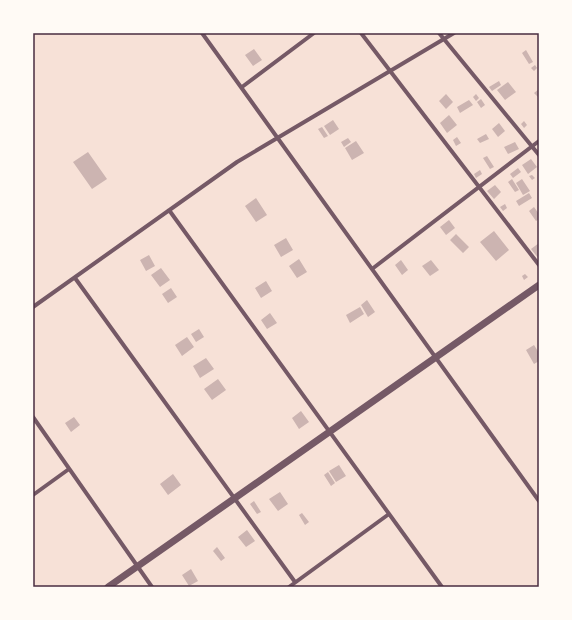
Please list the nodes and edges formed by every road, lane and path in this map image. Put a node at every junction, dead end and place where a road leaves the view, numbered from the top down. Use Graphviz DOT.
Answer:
graph roads {
  1 [pos="202,33"];
  2 [pos="314,33"];
  3 [pos="360,33"];
  4 [pos="439,33"];
  5 [pos="454,33"];
  6 [pos="444,39"];
  7 [pos="390,71"];
  8 [pos="242,87"];
  9 [pos="278,137"];
  10 [pos="539,141"];
  11 [pos="532,146"];
  12 [pos="539,155"];
  13 [pos="479,187"];
  14 [pos="169,210"];
  15 [pos="539,265"];
  16 [pos="372,269"];
  17 [pos="74,278"];
  18 [pos="539,285"];
  19 [pos="33,308"];
  20 [pos="436,358"];
  21 [pos="33,417"];
  22 [pos="330,432"];
  23 [pos="69,469"];
  24 [pos="33,495"];
  25 [pos="234,498"];
  26 [pos="539,501"];
  27 [pos="389,514"];
  28 [pos="137,566"];
  29 [pos="295,582"];
  30 [pos="108,587"];
  31 [pos="152,587"];
  32 [pos="289,587"];
  33 [pos="442,587"];
  1 -- 8 [label="street"];
  2 -- 8 [label="street"];
  3 -- 7 [label="street"];
  4 -- 6 [label="street"];
  5 -- 6 [label="street"];
  6 -- 7 [label="street"];
  6 -- 11 [label="street"];
  7 -- 9 [label="street"];
  7 -- 13 [label="street"];
  8 -- 9 [label="street"];
  9 -- 14 [label="street"];
  9 -- 16 [label="street"];
  10 -- 11 [label="street"];
  11 -- 12 [label="street"];
  11 -- 13 [label="street"];
  13 -- 15 [label="street"];
  13 -- 16 [label="street"];
  14 -- 17 [label="street"];
  14 -- 22 [label="street"];
  16 -- 20 [label="street"];
  17 -- 19 [label="street"];
  17 -- 25 [label="street"];
  18 -- 20 [label="street"];
  20 -- 22 [label="street"];
  20 -- 26 [label="street"];
  21 -- 23 [label="street"];
  22 -- 25 [label="street"];
  22 -- 27 [label="street"];
  23 -- 24 [label="street"];
  23 -- 28 [label="street"];
  25 -- 28 [label="street"];
  25 -- 29 [label="street"];
  27 -- 29 [label="street"];
  27 -- 33 [label="street"];
  28 -- 30 [label="street"];
  28 -- 31 [label="street"];
  29 -- 32 [label="street"];
}
